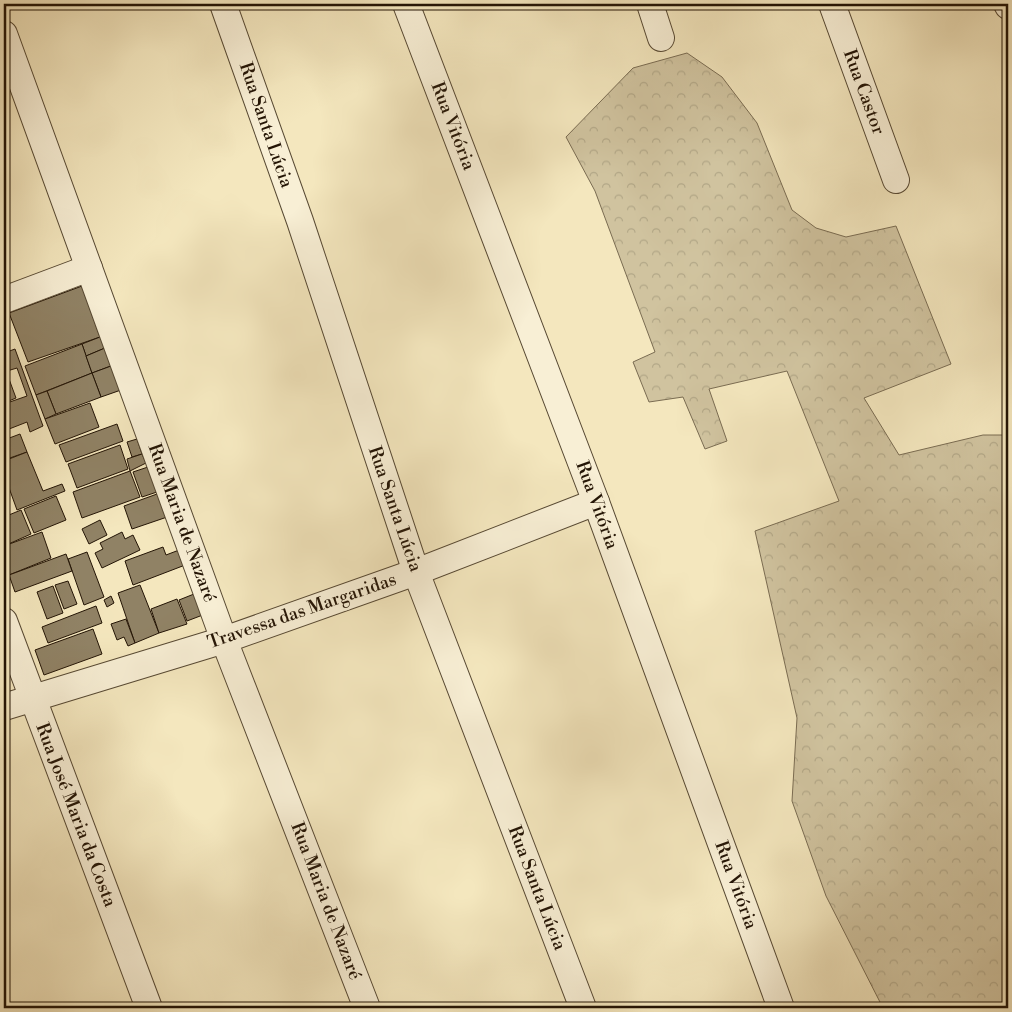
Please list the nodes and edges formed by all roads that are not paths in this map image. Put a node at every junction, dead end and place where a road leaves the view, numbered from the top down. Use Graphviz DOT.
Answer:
graph roads {
  1 [pos="223,4"];
  2 [pos="406,4"];
  3 [pos="650,4"];
  4 [pos="832,4"];
  5 [pos="4,34"];
  6 [pos="661,38"];
  7 [pos="896,180"];
  8 [pos="90,268"];
  9 [pos="4,300"];
  10 [pos="596,502"];
  11 [pos="416,572"];
  12 [pos="4,621"];
  13 [pos="224,640"];
  14 [pos="32,697"];
  15 [pos="4,707"];
  16 [pos="149,1008"];
  17 [pos="367,1008"];
  18 [pos="583,1008"];
  19 [pos="781,1008"];
  1 -- 11 [label="street, Rua Santa Lúcia"];
  2 -- 10 [label="street, Rua Vitória"];
  3 -- 6 [label="street"];
  4 -- 7 [label="street, Rua Castor"];
  5 -- 8 [label="street, Rua Maria de Nazaré"];
  8 -- 9 [label="street"];
  8 -- 13 [label="street, Rua Maria de Nazaré"];
  10 -- 11 [label="street, Travessa das Margaridas"];
  10 -- 19 [label="street, Rua Vitória"];
  11 -- 13 [label="street, Travessa das Margaridas"];
  11 -- 18 [label="street, Rua Santa Lúcia"];
  12 -- 14 [label="street, Rua José Maria da Costa"];
  13 -- 14 [label="street, Travessa das Margaridas"];
  13 -- 17 [label="street, Rua Maria de Nazaré"];
  14 -- 15 [label="street, Travessa das Margaridas"];
  14 -- 16 [label="street, Rua José Maria da Costa"];
}
